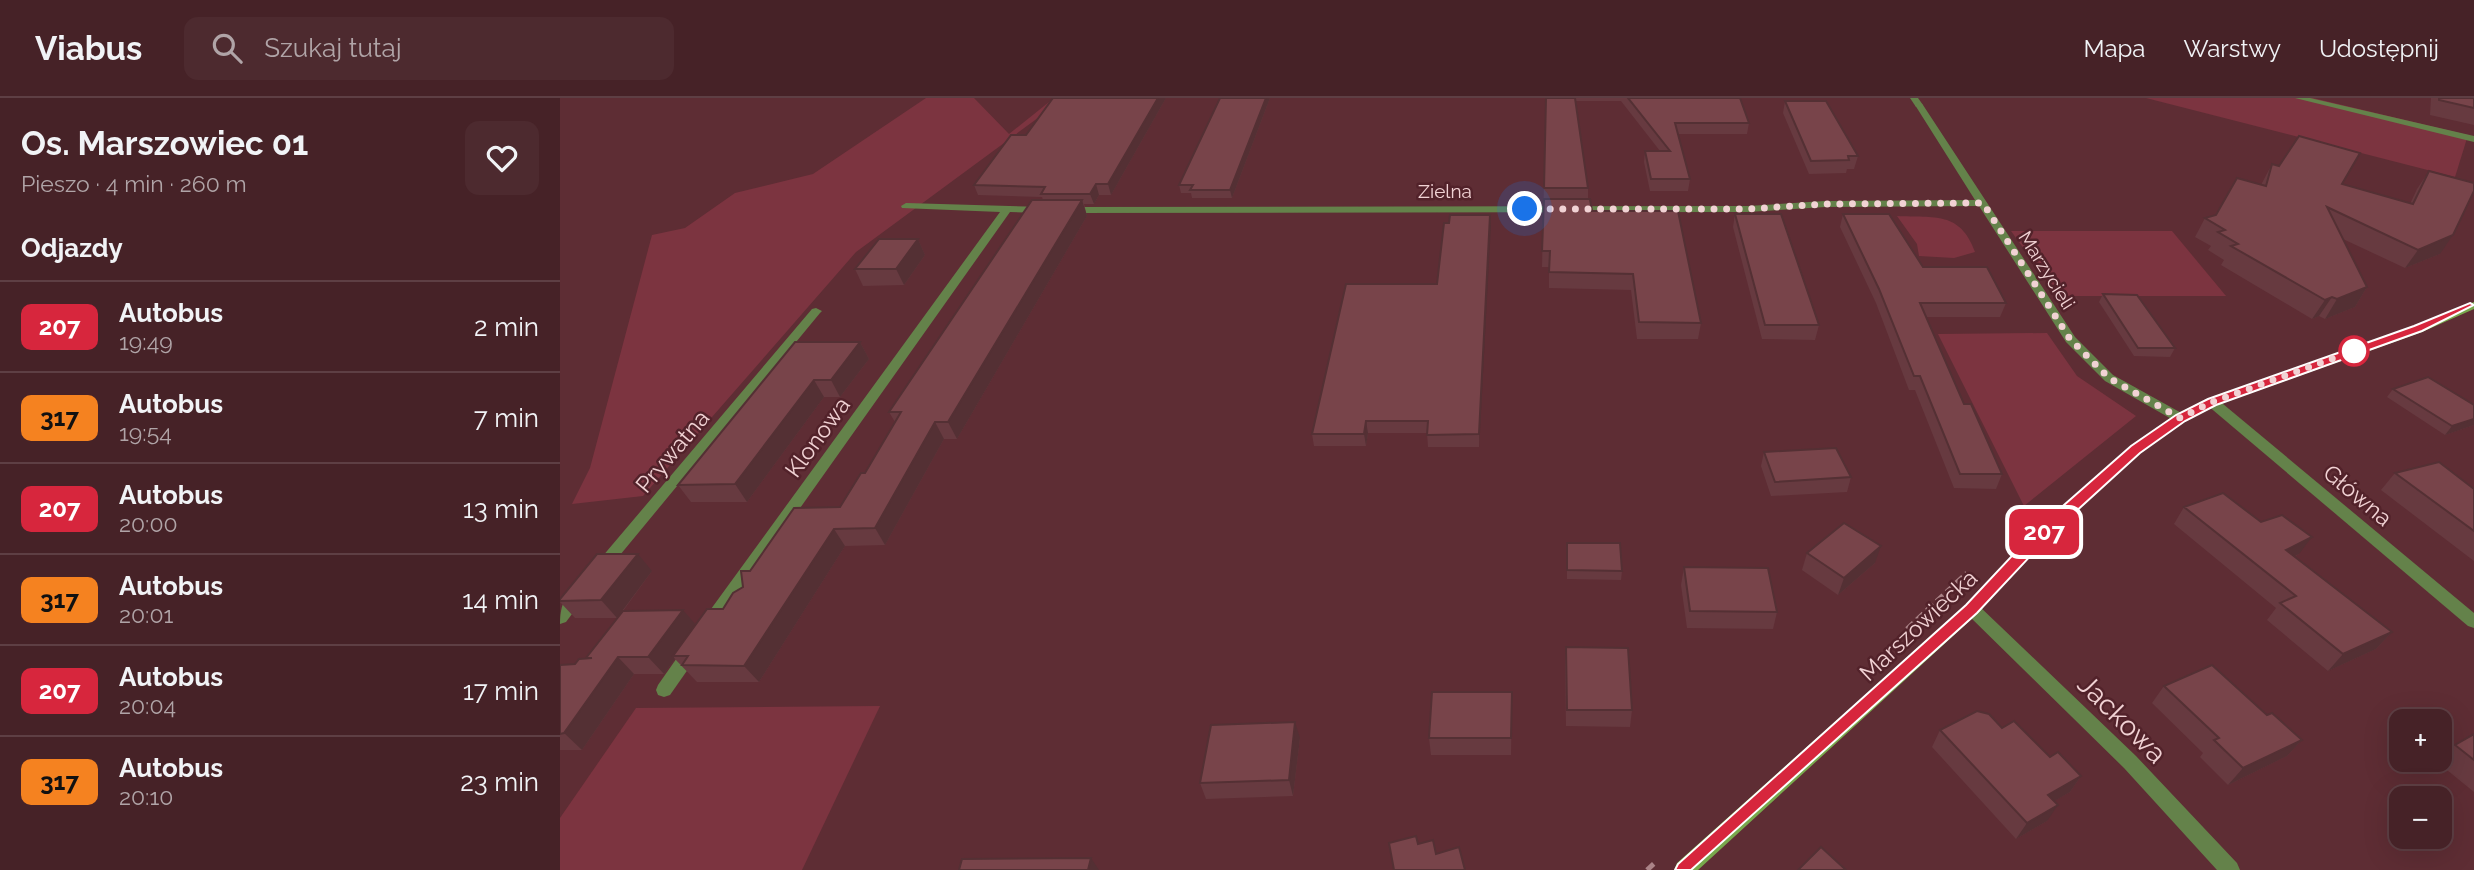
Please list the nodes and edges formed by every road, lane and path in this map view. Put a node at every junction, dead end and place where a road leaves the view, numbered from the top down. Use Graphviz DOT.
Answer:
graph roads {
  1 [pos="2299,98"];
  2 [pos="1917,102"];
  3 [pos="2474,139"];
  4 [pos="1983,203"];
  5 [pos="906,206"];
  6 [pos="1006,210"];
  7 [pos="2474,305"];
  8 [pos="816,311"];
  9 [pos="2212,402"];
  10 [pos="2180,418"];
  11 [pos="1972,609"];
  12 [pos="560,618"];
  13 [pos="2474,622"];
  14 [pos="664,690"];
  15 [pos="1684,870"];
  16 [pos="2230,870"];
  1 -- 3 [label="street"];
  2 -- 4 [label="street, Marzycieli"];
  4 -- 6 [label="street, Zielna"];
  4 -- 10 [label="street, Marzycieli"];
  5 -- 6 [label="street, Zielna"];
  6 -- 14 [label="street, Klonowa"];
  7 -- 9 [label="street, Marszowiecka"];
  8 -- 12 [label="street, Prywatna"];
  9 -- 10 [label="street, Marszowiecka"];
  9 -- 13 [label="street, Główna"];
  10 -- 11 [label="street, Marszowiecka"];
  11 -- 15 [label="street, Marszowiecka"];
  11 -- 16 [label="street, Jackowa"];
}
